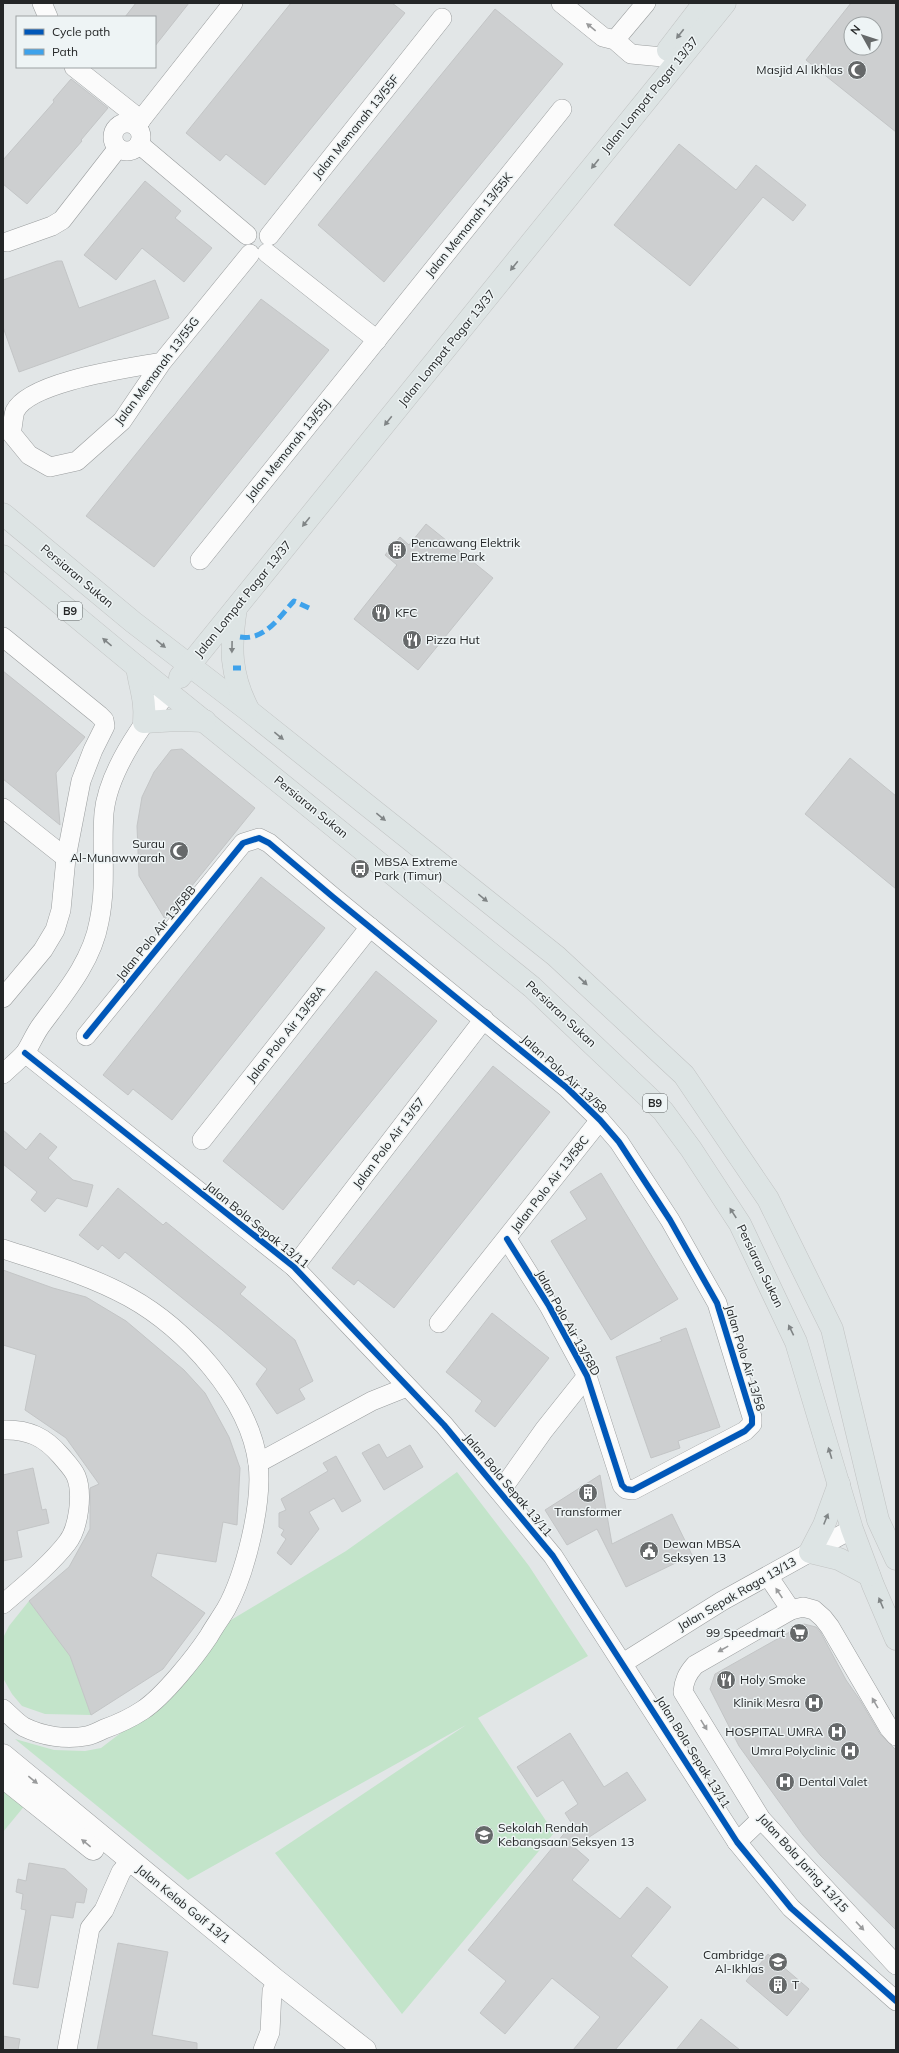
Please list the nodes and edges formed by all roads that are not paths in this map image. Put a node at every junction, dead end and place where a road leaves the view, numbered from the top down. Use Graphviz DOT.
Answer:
graph roads {
  1 [pos="42,3"];
  2 [pos="233,3"];
  3 [pos="561,3"];
  4 [pos="646,3"];
  5 [pos="704,3"];
  6 [pos="725,3"];
  7 [pos="48,16"];
  8 [pos="442,18"];
  9 [pos="614,40"];
  10 [pos="663,57"];
  11 [pos="75,68"];
  12 [pos="562,110"];
  13 [pos="628,124"];
  14 [pos="139,130"];
  15 [pos="4,244"];
  16 [pos="262,247"];
  17 [pos="377,340"];
  18 [pos="162,362"];
  19 [pos="3,514"];
  20 [pos="3,556"];
  21 [pos="200,560"];
  22 [pos="236,608"];
  23 [pos="3,637"];
  24 [pos="189,666"];
  25 [pos="137,667"];
  26 [pos="168,692"];
  27 [pos="249,711"];
  28 [pos="205,721"];
  29 [pos="144,722"];
  30 [pos="3,808"];
  31 [pos="244,843"];
  32 [pos="66,858"];
  33 [pos="370,927"];
  34 [pos="3,998"];
  35 [pos="484,1019"];
  36 [pos="86,1036"];
  37 [pos="25,1052"];
  38 [pos="3,1074"];
  39 [pos="600,1120"];
  40 [pos="202,1140"];
  41 [pos="507,1238"];
  42 [pos="3,1249"];
  43 [pos="294,1267"];
  44 [pos="439,1323"];
  45 [pos="587,1376"];
  46 [pos="407,1386"];
  47 [pos="3,1430"];
  48 [pos="258,1463"];
  49 [pos="839,1484"];
  50 [pos="869,1486"];
  51 [pos="626,1489"];
  52 [pos="500,1492"];
  53 [pos="852,1529"];
  54 [pos="810,1552"];
  55 [pos="893,1554"];
  56 [pos="869,1575"];
  57 [pos="768,1576"];
  58 [pos="3,1604"];
  59 [pos="791,1610"];
  60 [pos="896,1639"];
  61 [pos="623,1663"];
  62 [pos="3,1709"];
  63 [pos="896,1736"];
  64 [pos="3,1755"];
  65 [pos="3,1777"];
  66 [pos="761,1819"];
  67 [pos="737,1842"];
  68 [pos="126,1866"];
  69 [pos="896,1965"];
  70 [pos="275,1986"];
  71 [pos="896,2000"];
  72 [pos="67,2050"];
  73 [pos="263,2050"];
  74 [pos="347,2050"];
  75 [pos="365,2050"];
  1 -- 7 [label="street"];
  2 -- 14 [label="street"];
  9 -- 3 [label="street, one-way"];
  4 -- 9 [label="street"];
  5 -- 10 [label="main road, one-way"];
  6 -- 13 [label="main road, Jalan Lompat Pagar 13/37"];
  8 -- 16 [label="street, Jalan Memanah 13/55F"];
  9 -- 10 [label="street"];
  10 -- 13 [label="main road"];
  11 -- 14 [label="street"];
  12 -- 17 [label="street, Jalan Memanah 13/55K"];
  13 -- 22 [label="main road, Jalan Lompat Pagar 13/37, one-way"];
  14 -- 15 [label="street"];
  14 -- 16 [label="street"];
  16 -- 17 [label="street"];
  16 -- 18 [label="street, Jalan Memanah 13/55G"];
  17 -- 21 [label="street, Jalan Memanah 13/55J"];
  18 -- 18 [label="street, Jalan Memanah 13/55G"];
  19 -- 24 [label="main road, Persiaran Sukan / B9, one-way"];
  25 -- 20 [label="main road, Persiaran Sukan / B9, one-way"];
  22 -- 24 [label="main road, Jalan Lompat Pagar 13/37"];
  22 -- 27 [label="main road, one-way"];
  23 -- 32 [label="street"];
  24 -- 26 [label="main road, Jalan Lompat Pagar 13/37"];
  24 -- 27 [label="main road, Persiaran Sukan / B9"];
  25 -- 26 [label="main road, Persiaran Sukan / B9"];
  25 -- 29 [label="main road"];
  26 -- 28 [label="main road, Persiaran Sukan / B9"];
  26 -- 29 [label="street"];
  27 -- 50 [label="main road, Persiaran Sukan / B9, one-way"];
  28 -- 29 [label="main road"];
  49 -- 28 [label="main road, Persiaran Sukan / B9, one-way"];
  29 -- 37 [label="street"];
  30 -- 32 [label="street"];
  31 -- 33 [label="street, Jalan Polo Air 13/58"];
  31 -- 36 [label="street, Jalan Polo Air 13/58B"];
  32 -- 34 [label="street"];
  33 -- 35 [label="street, Jalan Polo Air 13/58"];
  33 -- 40 [label="street, Jalan Polo Air 13/58A"];
  35 -- 39 [label="street, Jalan Polo Air 13/58"];
  35 -- 43 [label="street, Jalan Polo Air 13/57"];
  37 -- 38 [label="street"];
  37 -- 43 [label="street, Jalan Bola Sepak 13/11"];
  39 -- 41 [label="street, Jalan Polo Air 13/58C"];
  39 -- 51 [label="street, Jalan Polo Air 13/58"];
  41 -- 44 [label="street, Jalan Polo Air 13/58C"];
  41 -- 45 [label="street, Jalan Polo Air 13/58D"];
  42 -- 48 [label="street"];
  43 -- 46 [label="street, Jalan Bola Sepak 13/11"];
  45 -- 51 [label="street, Jalan Polo Air 13/58D"];
  45 -- 52 [label="street"];
  46 -- 48 [label="street"];
  46 -- 52 [label="street, Jalan Bola Sepak 13/11"];
  47 -- 58 [label="street"];
  48 -- 62 [label="street"];
  49 -- 53 [label="main road, Persiaran Sukan / B9"];
  54 -- 49 [label="main road, one-way"];
  50 -- 53 [label="main road"];
  50 -- 55 [label="main road, Persiaran Sukan / B9"];
  52 -- 61 [label="street, Jalan Bola Sepak 13/11"];
  53 -- 54 [label="street, Jalan Sepak Raga 13/13"];
  53 -- 55 [label="main road"];
  53 -- 56 [label="main road, Persiaran Sukan / B9"];
  54 -- 56 [label="main road"];
  54 -- 57 [label="street, Jalan Sepak Raga 13/13"];
  60 -- 56 [label="main road, Persiaran Sukan / B9, one-way"];
  59 -- 57 [label="street, one-way"];
  57 -- 61 [label="street, Jalan Sepak Raga 13/13"];
  63 -- 59 [label="street, one-way"];
  59 -- 66 [label="street, Jalan Bola Jaring 13/15, one-way"];
  61 -- 67 [label="street, Jalan Bola Sepak 13/11"];
  64 -- 68 [label="street, Jalan Kelab Golf 13/1, one-way"];
  68 -- 65 [label="street, one-way"];
  66 -- 67 [label="street"];
  66 -- 69 [label="street, Jalan Bola Jaring 13/15, one-way"];
  67 -- 71 [label="street, Jalan Bola Sepak 13/11"];
  68 -- 70 [label="street, Jalan Kelab Golf 13/1"];
  68 -- 72 [label="street"];
  70 -- 73 [label="street"];
  70 -- 74 [label="street"];
  70 -- 75 [label="street, Jalan Kelab Golf 13/1"];
}
